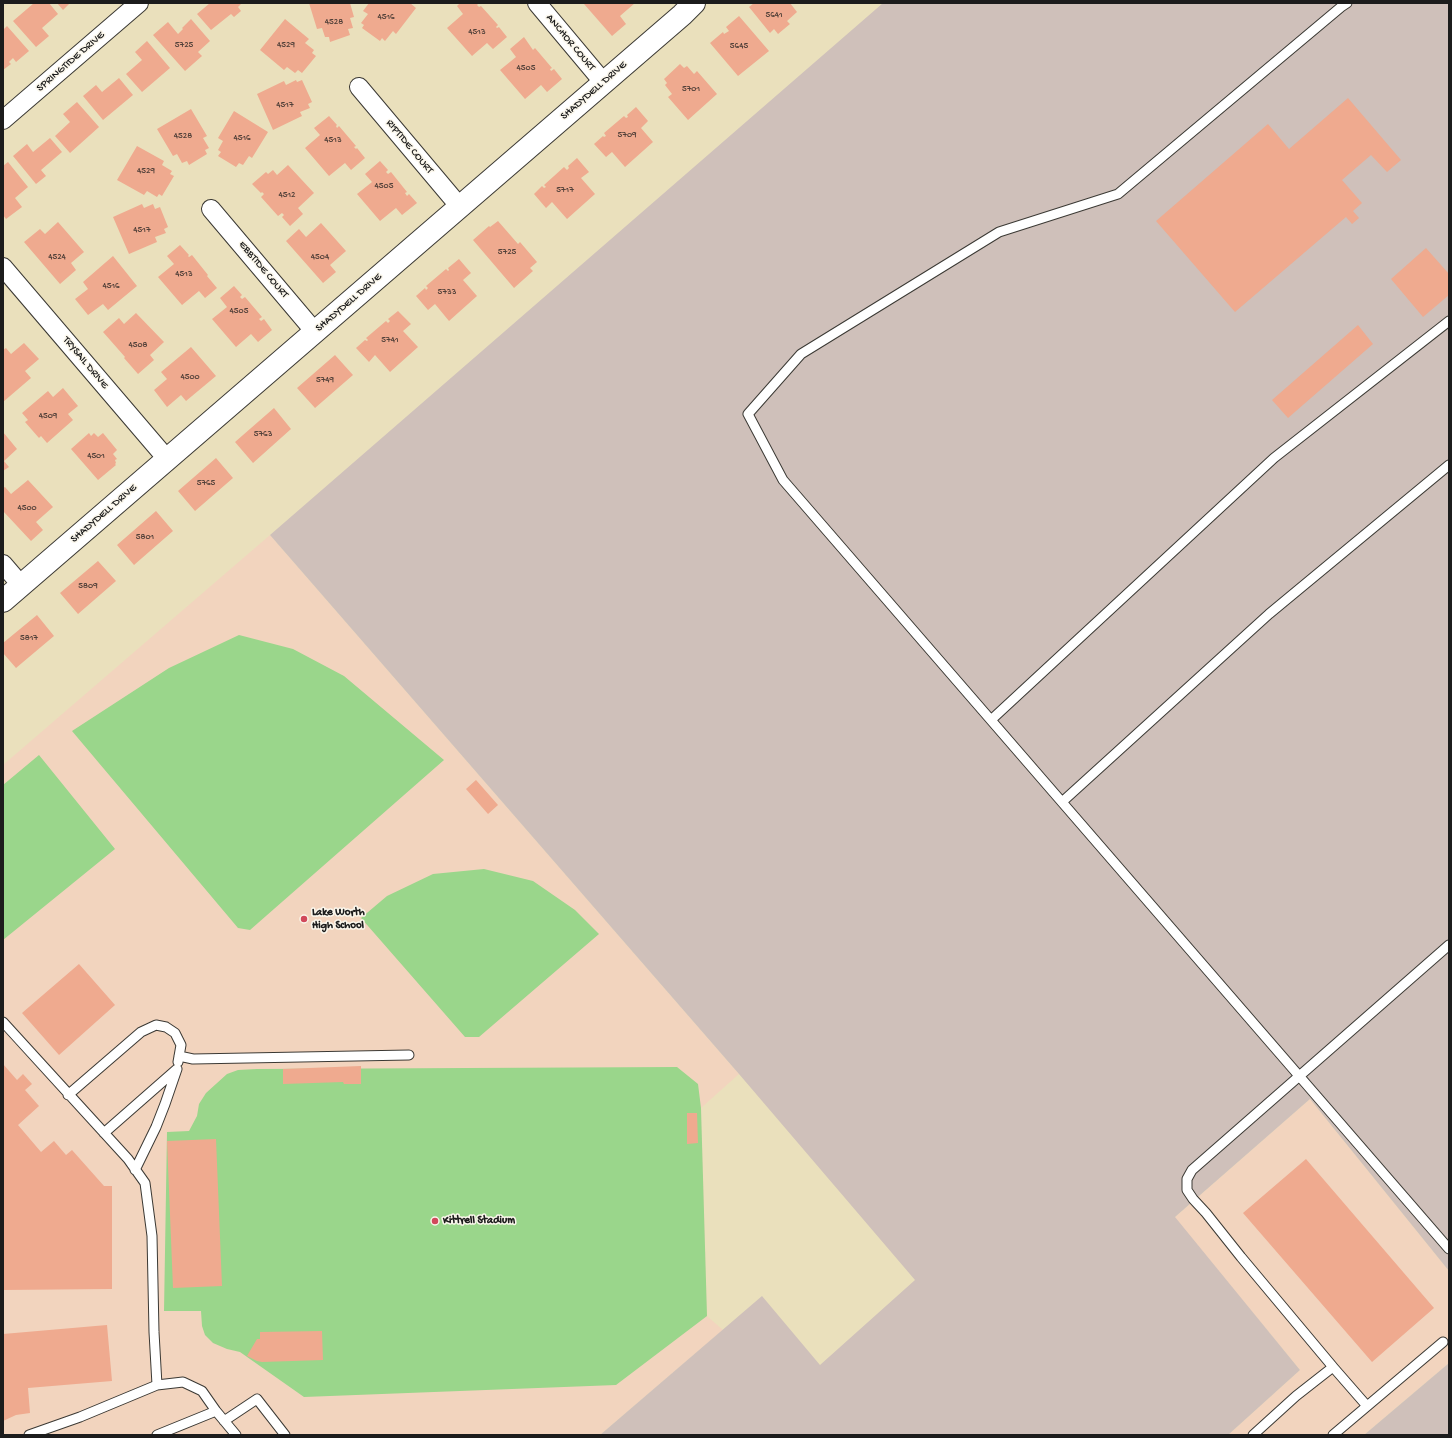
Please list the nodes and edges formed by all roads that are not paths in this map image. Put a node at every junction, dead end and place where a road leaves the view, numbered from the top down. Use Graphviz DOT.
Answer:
graph roads {
  1 [pos="139,3"];
  2 [pos="537,3"];
  3 [pos="694,3"];
  4 [pos="1348,3"];
  5 [pos="604,82"];
  6 [pos="359,87"];
  7 [pos="3,120"];
  8 [pos="460,207"];
  9 [pos="211,208"];
  10 [pos="3,267"];
  11 [pos="1449,321"];
  12 [pos="315,332"];
  13 [pos="167,459"];
  14 [pos="1449,465"];
  15 [pos="3,564"];
  16 [pos="21,585"];
  17 [pos="3,601"];
  18 [pos="991,720"];
  19 [pos="1062,802"];
  20 [pos="1449,945"];
  21 [pos="3,1022"];
  22 [pos="409,1055"];
  23 [pos="179,1056"];
  24 [pos="176,1069"];
  25 [pos="1300,1076"];
  26 [pos="68,1095"];
  27 [pos="104,1133"];
  28 [pos="135,1170"];
  29 [pos="1449,1249"];
  30 [pos="1443,1342"];
  31 [pos="1333,1367"];
  32 [pos="157,1384"];
  33 [pos="1367,1406"];
  34 [pos="216,1411"];
  35 [pos="224,1421"];
  36 [pos="29,1435"];
  37 [pos="157,1435"];
  38 [pos="236,1435"];
  39 [pos="285,1435"];
  40 [pos="1253,1435"];
  41 [pos="1333,1435"];
  1 -- 7 [label="street, SPRINGTIDE DRIVE"];
  2 -- 5 [label="street, ANCHOR COURT"];
  3 -- 5 [label="street, SHADYDELL DRIVE"];
  4 -- 18 [label="lane"];
  5 -- 8 [label="street, SHADYDELL DRIVE"];
  6 -- 8 [label="street, RIPTIDE COURT"];
  8 -- 12 [label="street, SHADYDELL DRIVE"];
  9 -- 12 [label="street, EBBTIDE COURT"];
  10 -- 13 [label="street, TRYSAIL DRIVE"];
  11 -- 18 [label="lane"];
  12 -- 13 [label="street, SHADYDELL DRIVE"];
  13 -- 16 [label="street, SHADYDELL DRIVE"];
  14 -- 19 [label="lane"];
  15 -- 16 [label="street"];
  16 -- 17 [label="street, SHADYDELL DRIVE"];
  18 -- 19 [label="lane"];
  19 -- 25 [label="lane"];
  20 -- 25 [label="lane"];
  21 -- 26 [label="lane"];
  22 -- 23 [label="lane"];
  23 -- 24 [label="lane"];
  23 -- 26 [label="lane"];
  24 -- 27 [label="lane"];
  24 -- 28 [label="lane"];
  25 -- 29 [label="lane"];
  25 -- 31 [label="lane"];
  26 -- 27 [label="lane"];
  27 -- 28 [label="lane"];
  28 -- 32 [label="lane"];
  30 -- 33 [label="lane"];
  31 -- 33 [label="lane"];
  31 -- 40 [label="lane"];
  32 -- 34 [label="lane"];
  32 -- 36 [label="lane"];
  33 -- 41 [label="lane"];
  34 -- 35 [label="lane"];
  34 -- 37 [label="lane"];
  35 -- 38 [label="lane"];
  35 -- 39 [label="lane"];
}
